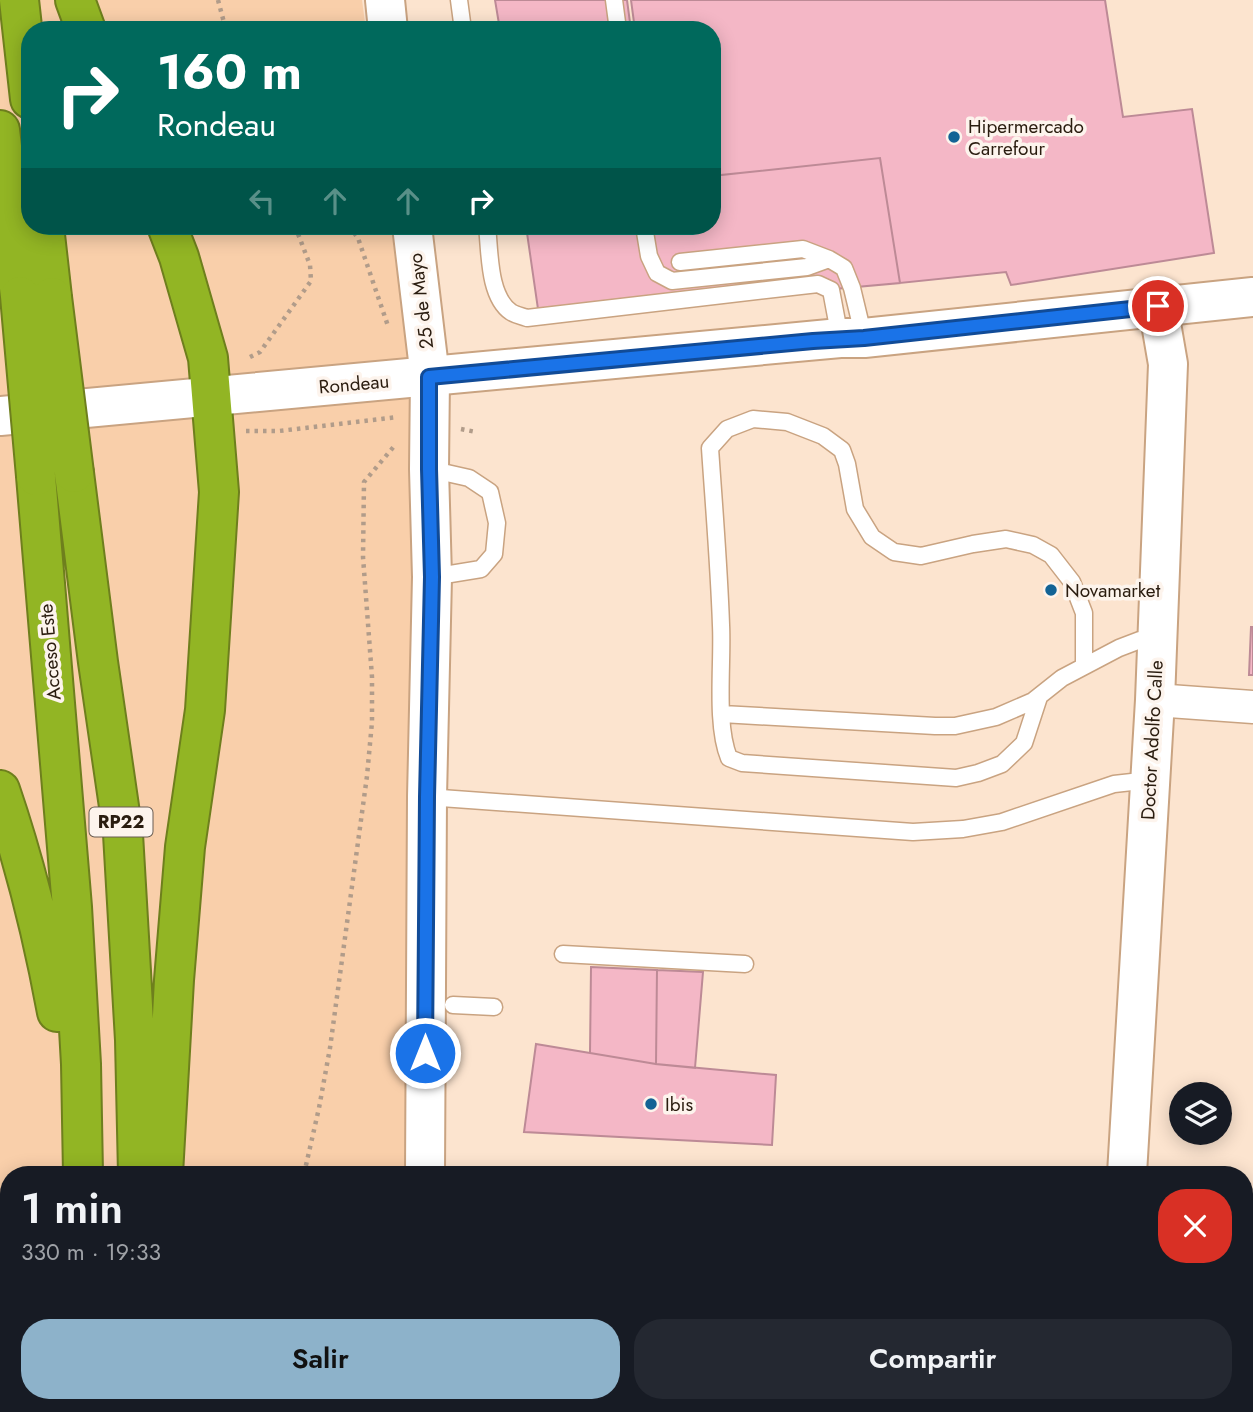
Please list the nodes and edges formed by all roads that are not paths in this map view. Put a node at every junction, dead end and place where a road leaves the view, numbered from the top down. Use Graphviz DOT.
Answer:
graph roads {
  1 [pos="19,0"];
  2 [pos="75,0"];
  3 [pos="385,0"];
  4 [pos="459,0"];
  5 [pos="614,0"];
  6 [pos="21,21"];
  7 [pos="83,21"];
  8 [pos="387,21"];
  9 [pos="462,21"];
  10 [pos="617,21"];
  11 [pos="0,130"];
  12 [pos="21,227"];
  13 [pos="23,235"];
  14 [pos="43,235"];
  15 [pos="170,235"];
  16 [pos="413,235"];
  17 [pos="488,235"];
  18 [pos="646,235"];
  19 [pos="830,259"];
  20 [pos="680,262"];
  21 [pos="36,297"];
  22 [pos="1253,297"];
  23 [pos="1158,306"];
  24 [pos="852,338"];
  25 [pos="429,377"];
  26 [pos="212,397"];
  27 [pos="0,416"];
  28 [pos="429,469"];
  29 [pos="432,577"];
  30 [pos="1157,639"];
  31 [pos="1084,666"];
  32 [pos="1039,697"];
  33 [pos="1154,700"];
  34 [pos="1253,707"];
  35 [pos="722,714"];
  36 [pos="1150,780"];
  37 [pos="0,790"];
  38 [pos="427,797"];
  39 [pos="563,954"];
  40 [pos="745,964"];
  41 [pos="453,1005"];
  42 [pos="494,1007"];
  43 [pos="80,1166"];
  44 [pos="81,1166"];
  45 [pos="138,1166"];
  46 [pos="163,1166"];
  47 [pos="425,1166"];
  48 [pos="1127,1166"];
  1 -- 6 [label="highway"];
  2 -- 7 [label="highway"];
  3 -- 8 [label="street"];
  4 -- 9 [label="lane"];
  5 -- 10 [label="lane"];
  11 -- 12 [label="highway, Acceso Este / RP22"];
  13 -- 21 [label="highway, Acceso Este / RP22"];
  14 -- 21 [label="highway, Acceso Este / RP22"];
  15 -- 26 [label="highway"];
  16 -- 25 [label="street, 25 de Mayo"];
  17 -- 24 [label="lane"];
  18 -- 19 [label="lane"];
  19 -- 20 [label="lane"];
  19 -- 24 [label="lane"];
  21 -- 44 [label="highway, Acceso Este / RP22, bridge"];
  21 -- 45 [label="highway, Acceso Este / RP22, bridge"];
  22 -- 23 [label="street, Rondeau"];
  23 -- 24 [label="street, Rondeau"];
  23 -- 30 [label="street, Doctor Adolfo Calle"];
  24 -- 25 [label="street, Rondeau"];
  25 -- 26 [label="street, Rondeau"];
  25 -- 28 [label="street, 25 de Mayo"];
  26 -- 27 [label="street, Rondeau"];
  26 -- 46 [label="highway"];
  28 -- 29 [label="street, 25 de Mayo"];
  28 -- 29 [label="lane"];
  29 -- 38 [label="street, 25 de Mayo"];
  30 -- 31 [label="lane"];
  30 -- 33 [label="street, Doctor Adolfo Calle"];
  31 -- 32 [label="lane"];
  31 -- 35 [label="lane"];
  32 -- 35 [label="lane"];
  32 -- 35 [label="lane"];
  33 -- 34 [label="street"];
  33 -- 36 [label="street, Doctor Adolfo Calle"];
  36 -- 38 [label="lane"];
  36 -- 48 [label="street, Doctor Adolfo Calle"];
  37 -- 43 [label="highway"];
  38 -- 47 [label="street, 25 de Mayo"];
  39 -- 40 [label="lane"];
  41 -- 42 [label="lane"];
}
